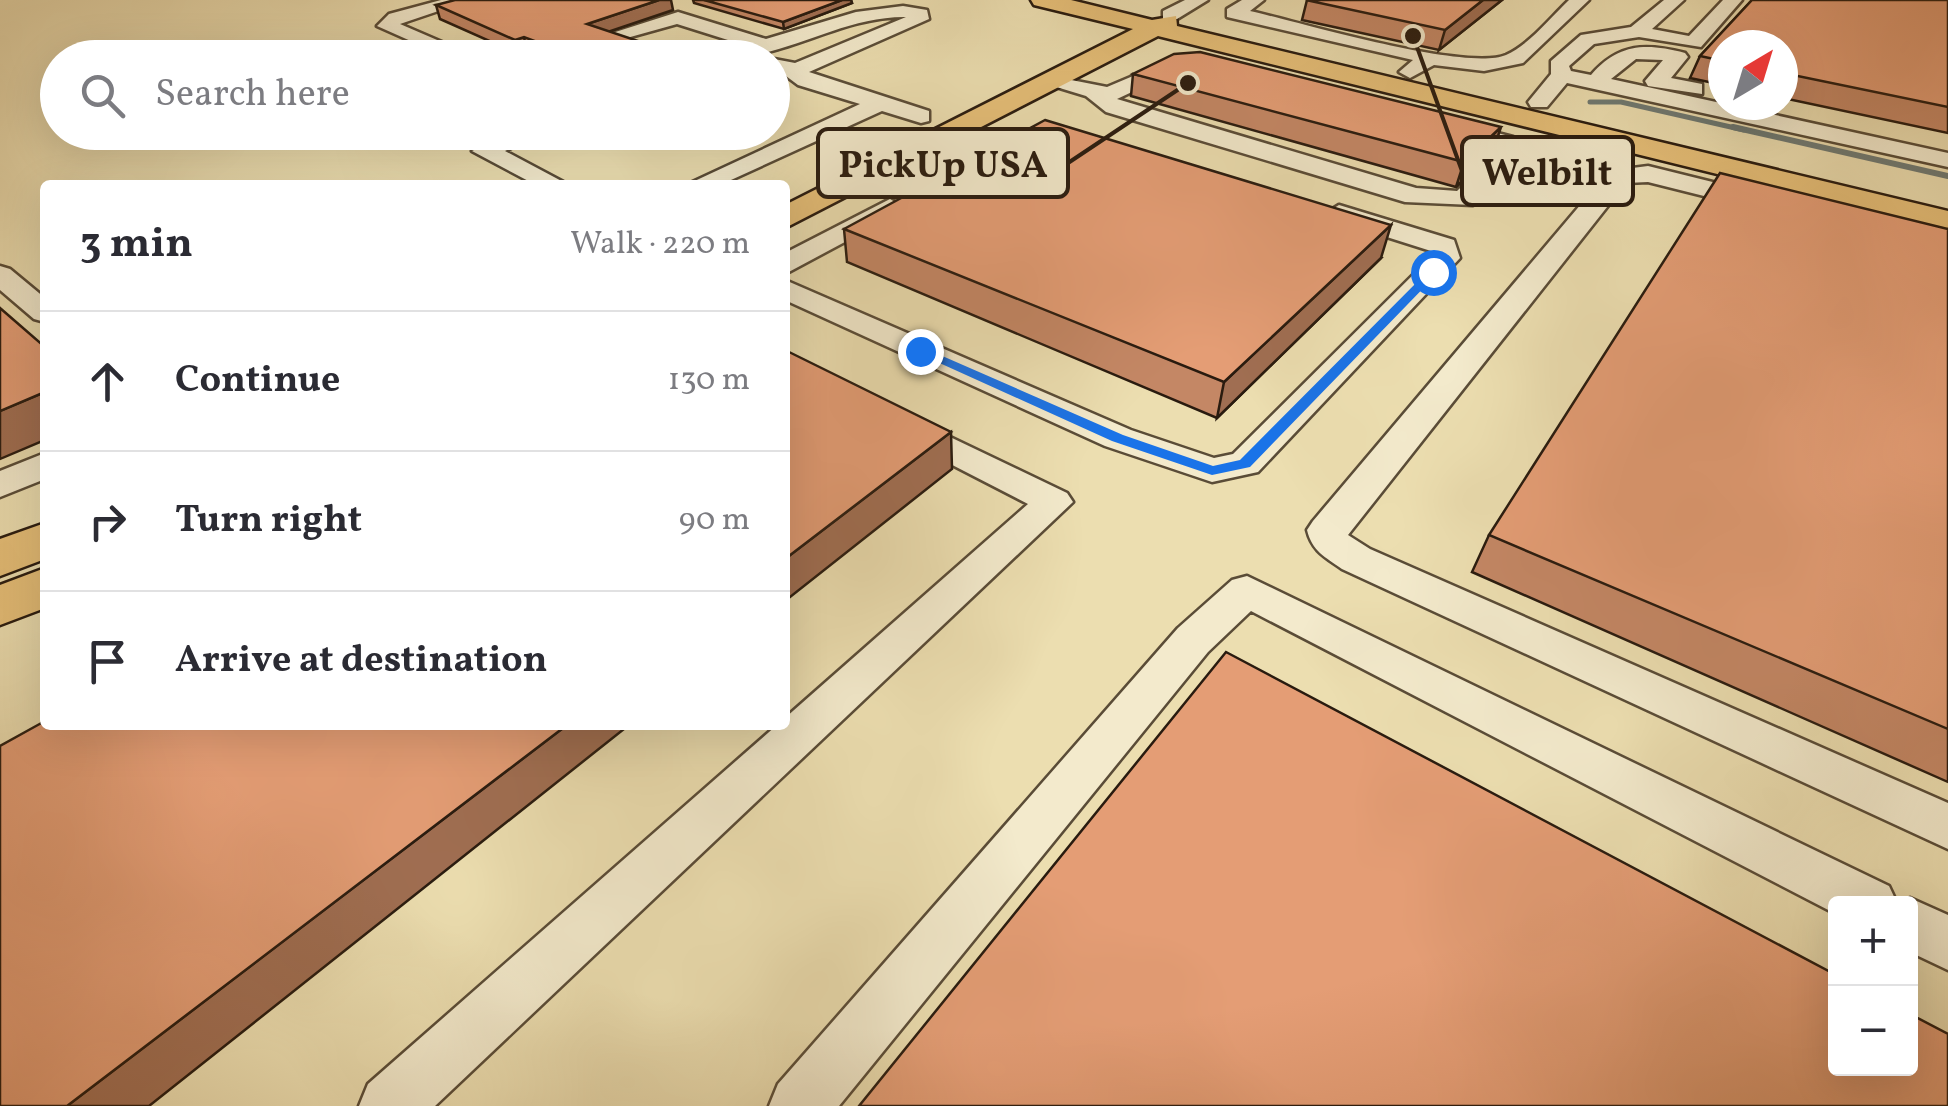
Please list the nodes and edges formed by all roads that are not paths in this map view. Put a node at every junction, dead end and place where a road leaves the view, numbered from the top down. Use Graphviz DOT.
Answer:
graph roads {
  1 [pos="462,0"];
  2 [pos="1042,0"];
  3 [pos="1256,0"];
  4 [pos="1580,0"];
  5 [pos="1732,0"];
  6 [pos="1292,7"];
  7 [pos="1667,7"];
  8 [pos="1630,8"];
  9 [pos="675,9"];
  10 [pos="1154,11"];
  11 [pos="1269,20"];
  12 [pos="1637,32"];
  13 [pos="616,35"];
  14 [pos="423,40"];
  15 [pos="733,40"];
  16 [pos="790,41"];
  17 [pos="1200,64"];
  18 [pos="1420,65"];
  19 [pos="790,67"];
  20 [pos="796,70"];
  21 [pos="1328,70"];
  22 [pos="1562,74"];
  23 [pos="1051,82"];
  24 [pos="1597,82"];
  25 [pos="1298,89"];
  26 [pos="1708,93"];
  27 [pos="1096,94"];
  28 [pos="879,104"];
  29 [pos="1531,110"];
  30 [pos="1798,112"];
  31 [pos="921,116"];
  32 [pos="1426,122"];
  33 [pos="958,130"];
  34 [pos="886,133"];
  35 [pos="1038,135"];
  36 [pos="1498,140"];
  37 [pos="790,144"];
  38 [pos="1948,144"];
  39 [pos="1004,145"];
  40 [pos="487,150"];
  41 [pos="776,150"];
  42 [pos="1948,160"];
  43 [pos="545,180"];
  44 [pos="709,180"];
  45 [pos="1948,199"];
  46 [pos="1304,202"];
  47 [pos="790,215"];
  48 [pos="1948,221"];
  49 [pos="1948,249"];
  50 [pos="790,262"];
  51 [pos="0,275"];
  52 [pos="790,291"];
  53 [pos="40,309"];
  54 [pos="869,408"];
  55 [pos="40,467"];
  56 [pos="0,485"];
  57 [pos="40,542"];
  58 [pos="0,558"];
  59 [pos="40,589"];
  60 [pos="0,606"];
  61 [pos="1948,827"];
  62 [pos="1854,896"];
  63 [pos="1918,928"];
  64 [pos="1948,943"];
  65 [pos="390,1106"];
  66 [pos="800,1106"];
  1 -- 14 [label="lane"];
  2 -- 10 [label="main road"];
  3 -- 11 [label="lane"];
  4 -- 18 [label="lane"];
  5 -- 12 [label="lane"];
  6 -- 11 [label="lane"];
  7 -- 8 [label="lane"];
  7 -- 12 [label="lane"];
  9 -- 13 [label="lane"];
  9 -- 15 [label="lane"];
  10 -- 18 [label="main road"];
  10 -- 21 [label="main road"];
  10 -- 23 [label="main road"];
  10 -- 31 [label="main road"];
  11 -- 18 [label="lane"];
  12 -- 22 [label="lane"];
  16 -- 20 [label="lane"];
  17 -- 27 [label="lane"];
  18 -- 29 [label="main road"];
  19 -- 20 [label="lane"];
  20 -- 28 [label="lane"];
  21 -- 25 [label="lane"];
  21 -- 29 [label="main road"];
  22 -- 24 [label="lane"];
  22 -- 29 [label="lane"];
  23 -- 27 [label="lane"];
  23 -- 33 [label="main road"];
  24 -- 26 [label="lane"];
  24 -- 42 [label="lane"];
  27 -- 36 [label="lane"];
  28 -- 31 [label="lane"];
  28 -- 37 [label="lane"];
  29 -- 36 [label="lane"];
  29 -- 45 [label="main road"];
  29 -- 48 [label="main road"];
  30 -- 38 [label="lane"];
  31 -- 34 [label="main road"];
  32 -- 36 [label="lane"];
  33 -- 39 [label="lane"];
  33 -- 47 [label="main road"];
  35 -- 39 [label="lane"];
  39 -- 50 [label="lane"];
  40 -- 43 [label="lane"];
  41 -- 44 [label="lane"];
  46 -- 52 [label="lane"];
  49 -- 61 [label="lane"];
  51 -- 53 [label="lane"];
  54 -- 65 [label="lane"];
  55 -- 56 [label="lane"];
  57 -- 58 [label="main road"];
  59 -- 60 [label="main road"];
  62 -- 66 [label="lane"];
  63 -- 64 [label="lane"];
}
